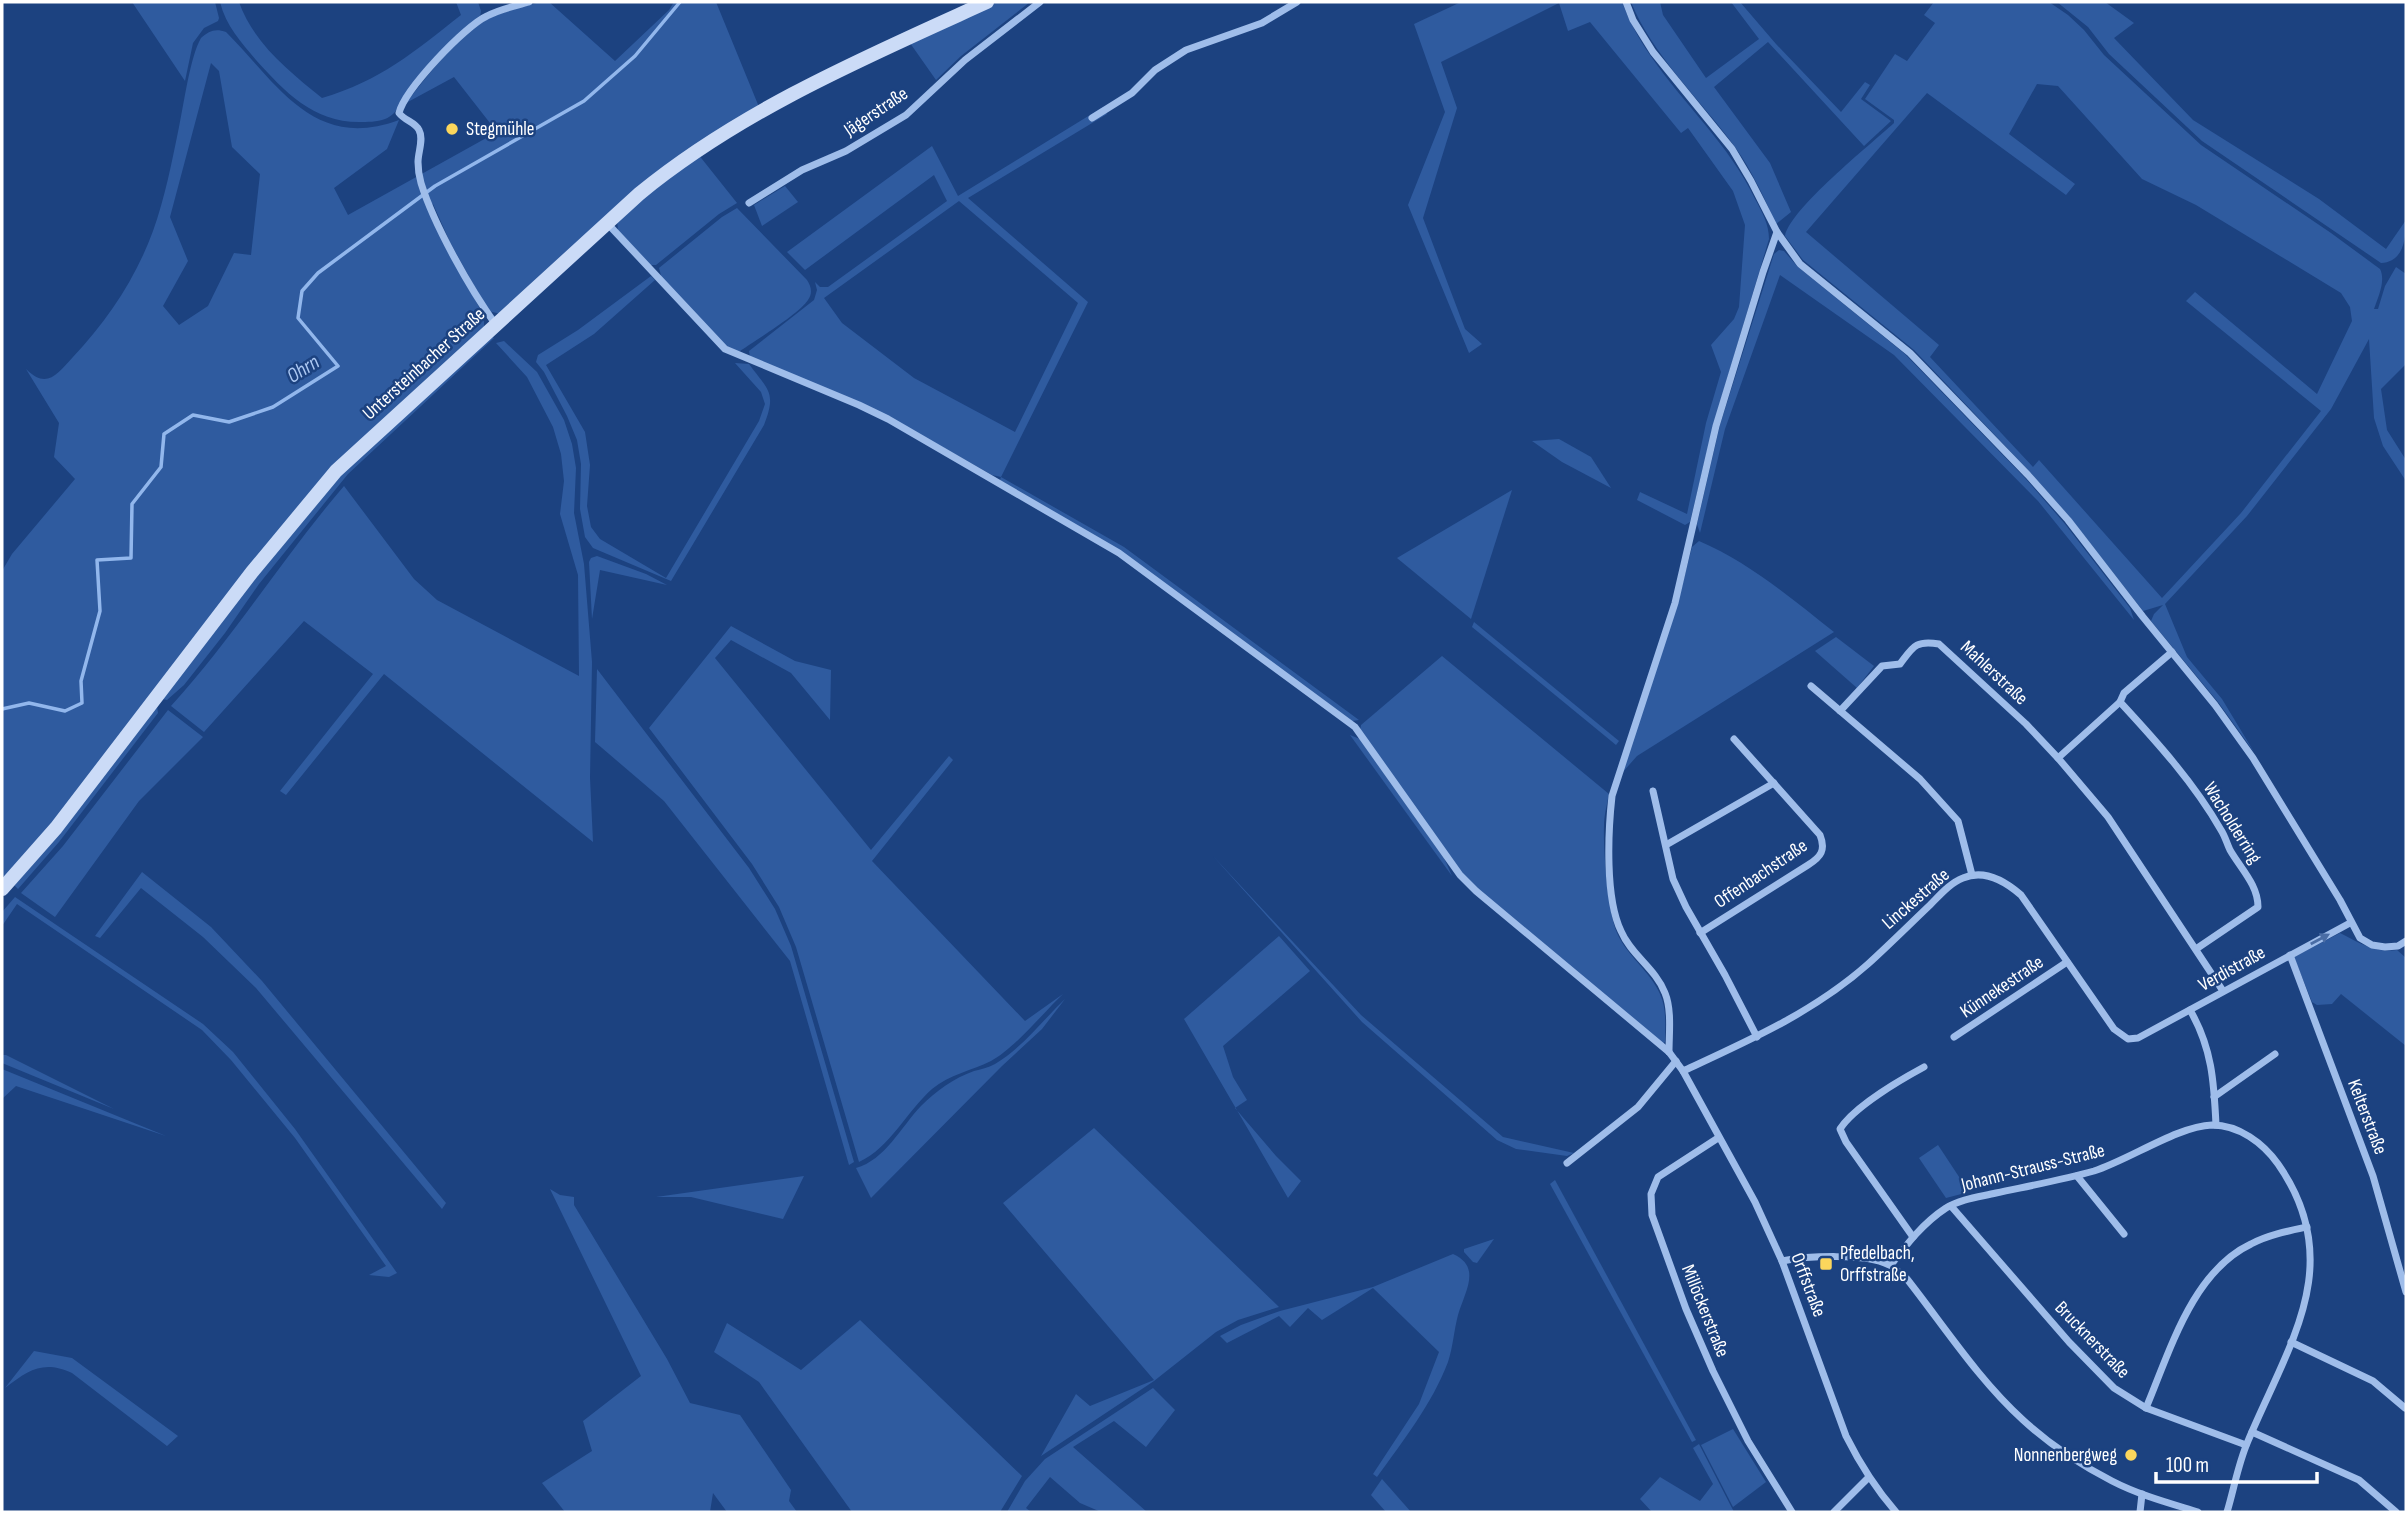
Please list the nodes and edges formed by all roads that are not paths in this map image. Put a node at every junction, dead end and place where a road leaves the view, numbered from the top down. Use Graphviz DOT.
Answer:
graph roads {
  1 [pos="529,2"];
  2 [pos="987,2"];
  3 [pos="1041,2"];
  4 [pos="1297,2"];
  5 [pos="1626,2"];
  6 [pos="1092,118"];
  7 [pos="749,203"];
  8 [pos="607,223"];
  9 [pos="1777,232"];
  10 [pos="496,326"];
  11 [pos="2172,652"];
  12 [pos="1811,686"];
  13 [pos="2120,702"];
  14 [pos="1840,711"];
  15 [pos="1734,738"];
  16 [pos="2058,758"];
  17 [pos="1773,783"];
  18 [pos="1653,792"];
  19 [pos="1665,845"];
  20 [pos="1972,875"];
  21 [pos="2,889"];
  22 [pos="2350,923"];
  23 [pos="1700,933"];
  24 [pos="2406,941"];
  25 [pos="2196,949"];
  26 [pos="2290,955"];
  27 [pos="2067,962"];
  28 [pos="2223,991"];
  29 [pos="2190,1010"];
  30 [pos="1757,1037"];
  31 [pos="1954,1037"];
  32 [pos="2128,1039"];
  33 [pos="1669,1052"];
  34 [pos="2275,1055"];
  35 [pos="1676,1061"];
  36 [pos="1924,1067"];
  37 [pos="1683,1071"];
  38 [pos="2214,1097"];
  39 [pos="2216,1125"];
  40 [pos="1718,1138"];
  41 [pos="1567,1163"];
  42 [pos="2077,1176"];
  43 [pos="1951,1206"];
  44 [pos="2307,1227"];
  45 [pos="2124,1234"];
  46 [pos="1913,1237"];
  47 [pos="1782,1261"];
  48 [pos="1891,1265"];
  49 [pos="2406,1292"];
  50 [pos="2291,1342"];
  51 [pos="2146,1408"];
  52 [pos="2405,1408"];
  53 [pos="2252,1432"];
  54 [pos="2246,1445"];
  55 [pos="1868,1478"];
  56 [pos="2142,1494"];
  57 [pos="1792,1512"];
  58 [pos="1834,1512"];
  59 [pos="1896,1512"];
  60 [pos="2140,1512"];
  61 [pos="2198,1512"];
  62 [pos="2227,1512"];
  63 [pos="2396,1512"];
  1 -- 10 [label="street"];
  2 -- 8 [label="main road, Untersteinbacher Straße"];
  3 -- 7 [label="street, Jägerstraße"];
  4 -- 6 [label="street"];
  5 -- 9 [label="street"];
  8 -- 10 [label="main road, Untersteinbacher Straße"];
  8 -- 33 [label="street, Orffstraße"];
  9 -- 11 [label="street"];
  9 -- 33 [label="street"];
  10 -- 21 [label="main road, Untersteinbacher Straße"];
  11 -- 13 [label="street"];
  11 -- 22 [label="street"];
  12 -- 14 [label="street"];
  13 -- 16 [label="street"];
  13 -- 25 [label="street, Wacholderring"];
  14 -- 16 [label="street, Mahlerstraße"];
  14 -- 20 [label="street"];
  15 -- 17 [label="street, Offenbachstraße"];
  16 -- 25 [label="street"];
  17 -- 19 [label="street"];
  17 -- 23 [label="street, Offenbachstraße"];
  18 -- 19 [label="street"];
  19 -- 23 [label="street"];
  20 -- 27 [label="street, Linckestraße"];
  20 -- 30 [label="street, Linckestraße"];
  22 -- 24 [label="street"];
  26 -- 22 [label="street, Verdistraße, one-way"];
  23 -- 30 [label="street"];
  25 -- 28 [label="street"];
  26 -- 28 [label="street, Verdistraße"];
  26 -- 49 [label="street, Kelterstraße"];
  27 -- 31 [label="street, Künnekestraße"];
  27 -- 32 [label="street, Linckestraße"];
  28 -- 29 [label="street, Verdistraße"];
  29 -- 32 [label="street, Verdistraße"];
  29 -- 38 [label="street"];
  30 -- 37 [label="street, Linckestraße"];
  33 -- 35 [label="street, Orffstraße"];
  34 -- 38 [label="street"];
  35 -- 37 [label="street, Orffstraße"];
  35 -- 41 [label="street"];
  36 -- 46 [label="street"];
  37 -- 40 [label="street, Orffstraße"];
  38 -- 39 [label="street"];
  39 -- 42 [label="street, Johann-Strauss-Straße"];
  39 -- 44 [label="street"];
  40 -- 47 [label="street, Orffstraße"];
  40 -- 57 [label="street, Millöckerstraße"];
  42 -- 43 [label="street, Johann-Strauss-Straße"];
  42 -- 45 [label="street"];
  43 -- 46 [label="street, Johann-Strauss-Straße"];
  43 -- 51 [label="street, Brucknerstraße"];
  44 -- 50 [label="street"];
  44 -- 51 [label="street"];
  46 -- 48 [label="street, Johann-Strauss-Straße"];
  47 -- 48 [label="street"];
  47 -- 55 [label="street, Orffstraße"];
  48 -- 56 [label="street"];
  50 -- 52 [label="street"];
  50 -- 53 [label="street"];
  51 -- 54 [label="street, Brucknerstraße"];
  53 -- 54 [label="street"];
  53 -- 63 [label="street"];
  54 -- 62 [label="street"];
  55 -- 58 [label="street"];
  55 -- 59 [label="street, Orffstraße"];
  56 -- 60 [label="street"];
  56 -- 61 [label="street"];
}
